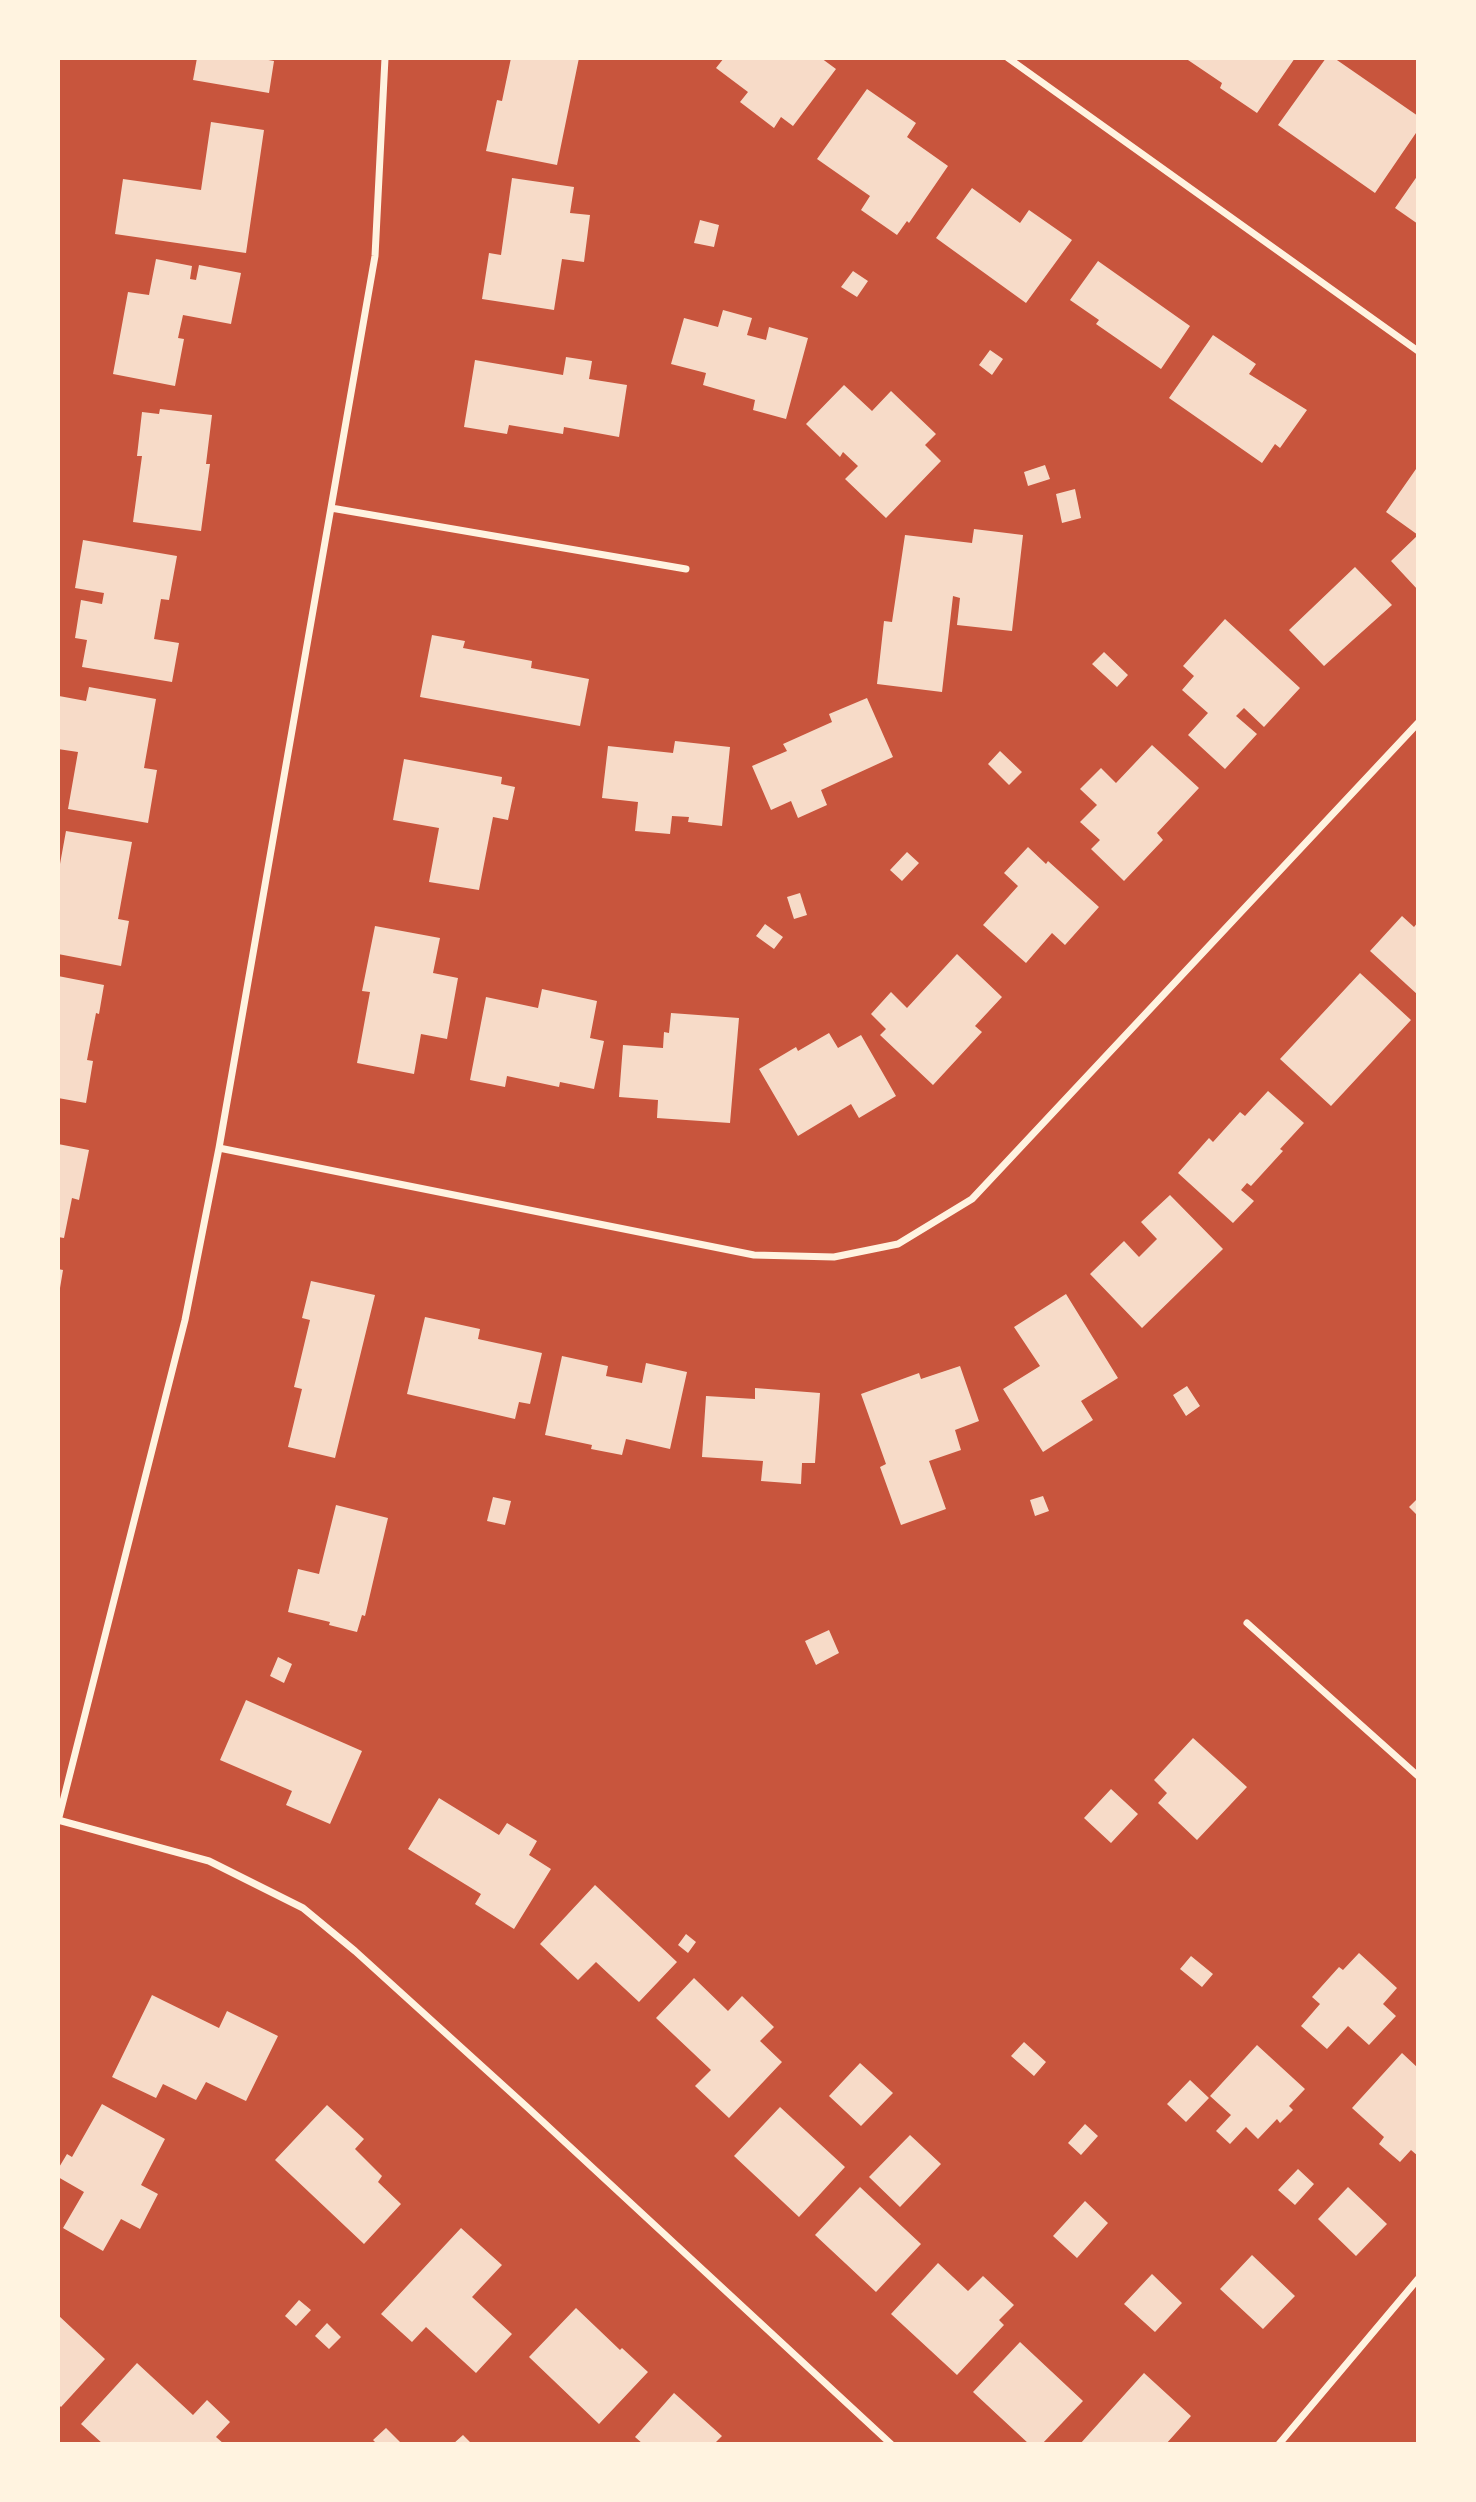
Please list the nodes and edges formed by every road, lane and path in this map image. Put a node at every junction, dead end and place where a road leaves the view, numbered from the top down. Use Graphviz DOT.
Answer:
graph roads {
  1 [pos="385,58"];
  2 [pos="1008,58"];
  3 [pos="1418,351"];
  4 [pos="331,508"];
  5 [pos="686,569"];
  6 [pos="1418,723"];
  7 [pos="219,1148"];
  8 [pos="1247,1623"];
  9 [pos="1418,1776"];
  10 [pos="58,1821"];
  11 [pos="1418,2279"];
  12 [pos="891,2444"];
  13 [pos="1279,2444"];
  1 -- 4 [label="street"];
  2 -- 3 [label="street"];
  4 -- 5 [label="street"];
  4 -- 7 [label="street"];
  6 -- 7 [label="street"];
  7 -- 10 [label="street"];
  8 -- 9 [label="street"];
  10 -- 12 [label="street"];
  11 -- 13 [label="street"];
}
